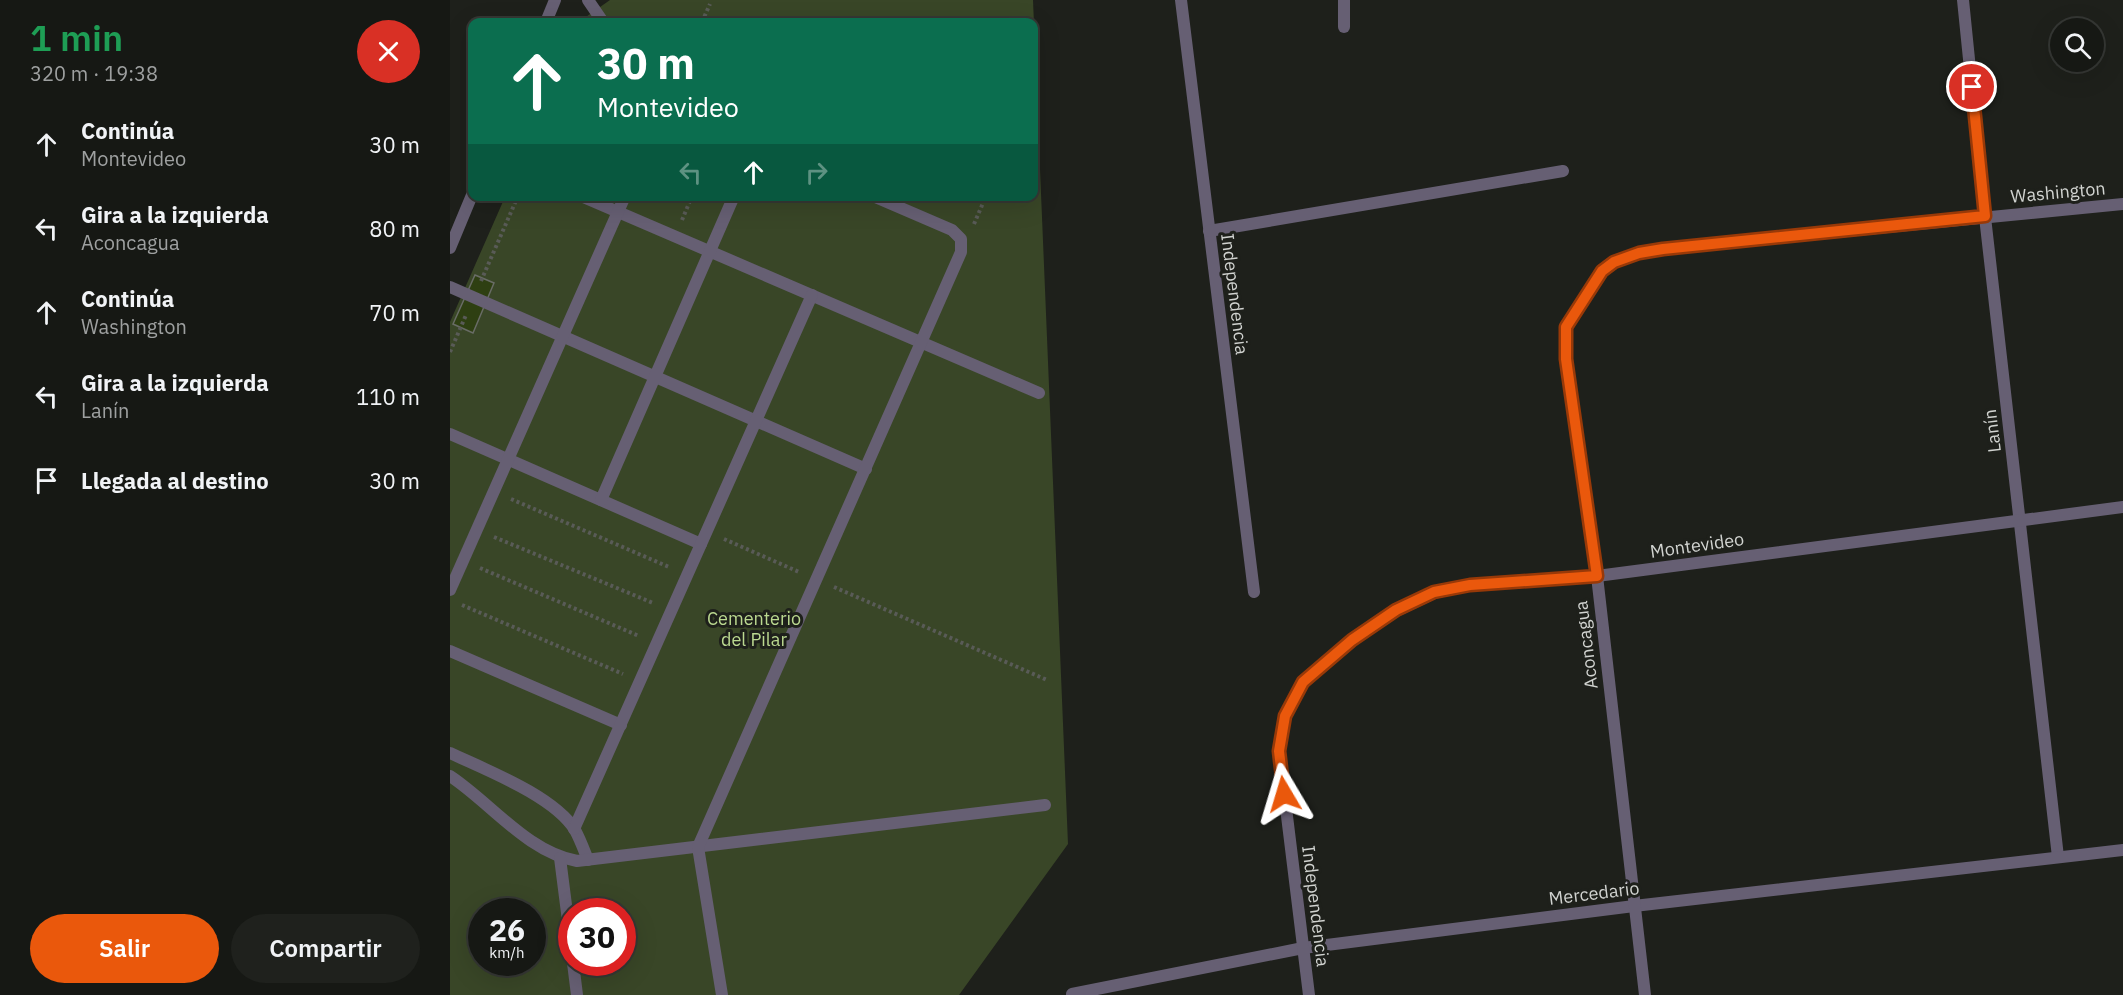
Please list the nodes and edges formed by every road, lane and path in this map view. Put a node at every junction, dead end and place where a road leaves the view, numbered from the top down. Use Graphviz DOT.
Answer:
graph roads {
  1 [pos="555,0"];
  2 [pos="588,0"];
  3 [pos="1181,0"];
  4 [pos="1344,0"];
  5 [pos="1963,0"];
  6 [pos="710,4"];
  7 [pos="548,18"];
  8 [pos="600,18"];
  9 [pos="704,18"];
  10 [pos="1344,27"];
  11 [pos="1563,171"];
  12 [pos="470,201"];
  13 [pos="516,201"];
  14 [pos="593,201"];
  15 [pos="623,201"];
  16 [pos="732,201"];
  17 [pos="885,201"];
  18 [pos="2123,204"];
  19 [pos="618,212"];
  20 [pos="1985,216"];
  21 [pos="1209,231"];
  22 [pos="450,248"];
  23 [pos="710,251"];
  24 [pos="450,287"];
  25 [pos="812,295"];
  26 [pos="474,297"];
  27 [pos="1584,297"];
  28 [pos="563,336"];
  29 [pos="922,343"];
  30 [pos="450,352"];
  31 [pos="655,377"];
  32 [pos="1039,393"];
  33 [pos="756,421"];
  34 [pos="450,434"];
  35 [pos="508,459"];
  36 [pos="866,469"];
  37 [pos="494,491"];
  38 [pos="601,501"];
  39 [pos="2123,507"];
  40 [pos="2021,520"];
  41 [pos="477,530"];
  42 [pos="706,531"];
  43 [pos="701,544"];
  44 [pos="463,560"];
  45 [pos="687,575"];
  46 [pos="1597,576"];
  47 [pos="817,580"];
  48 [pos="450,590"];
  49 [pos="1254,592"];
  50 [pos="460,604"];
  51 [pos="672,610"];
  52 [pos="656,644"];
  53 [pos="450,651"];
  54 [pos="1047,680"];
  55 [pos="640,682"];
  56 [pos="1303,682"];
  57 [pos="621,725"];
  58 [pos="450,753"];
  59 [pos="450,776"];
  60 [pos="1045,805"];
  61 [pos="574,830"];
  62 [pos="699,847"];
  63 [pos="2123,850"];
  64 [pos="2058,857"];
  65 [pos="560,858"];
  66 [pos="588,860"];
  67 [pos="565,898"];
  68 [pos="1634,906"];
  69 [pos="1303,948"];
  70 [pos="575,976"];
  71 [pos="1072,994"];
  72 [pos="577,995"];
  73 [pos="722,995"];
  74 [pos="1309,995"];
  75 [pos="1645,995"];
  1 -- 7 [label="street"];
  2 -- 8 [label="street"];
  3 -- 21 [label="street, Independencia"];
  4 -- 10 [label="street"];
  5 -- 20 [label="street, Lanín"];
  6 -- 9 [label="path"];
  11 -- 21 [label="street"];
  12 -- 22 [label="street"];
  13 -- 26 [label="path"];
  14 -- 19 [label="street"];
  15 -- 19 [label="street"];
  16 -- 23 [label="street"];
  17 -- 29 [label="street"];
  18 -- 20 [label="street, Washington"];
  19 -- 23 [label="street"];
  19 -- 28 [label="street"];
  20 -- 27 [label="street, Washington"];
  20 -- 40 [label="street, Lanín"];
  21 -- 49 [label="street, Independencia"];
  23 -- 25 [label="street"];
  23 -- 31 [label="street"];
  24 -- 26 [label="street"];
  25 -- 29 [label="street"];
  25 -- 33 [label="street"];
  26 -- 28 [label="street"];
  26 -- 30 [label="path"];
  27 -- 46 [label="street, Aconcagua"];
  28 -- 31 [label="street"];
  28 -- 35 [label="street"];
  29 -- 32 [label="street"];
  29 -- 36 [label="street"];
  31 -- 33 [label="street"];
  31 -- 38 [label="street"];
  33 -- 36 [label="street"];
  33 -- 42 [label="street"];
  34 -- 35 [label="street"];
  35 -- 37 [label="street"];
  35 -- 38 [label="street"];
  36 -- 47 [label="street"];
  37 -- 41 [label="street"];
  37 -- 45 [label="path"];
  38 -- 43 [label="street"];
  39 -- 40 [label="street, Montevideo"];
  40 -- 46 [label="street, Montevideo"];
  40 -- 64 [label="street, Lanín"];
  41 -- 44 [label="street"];
  41 -- 51 [label="path"];
  42 -- 43 [label="street"];
  42 -- 47 [label="path"];
  43 -- 45 [label="street"];
  44 -- 48 [label="street"];
  44 -- 52 [label="path"];
  45 -- 51 [label="street"];
  46 -- 56 [label="street, Montevideo"];
  46 -- 68 [label="street, Aconcagua"];
  47 -- 54 [label="path"];
  47 -- 62 [label="street"];
  50 -- 55 [label="path"];
  51 -- 52 [label="street"];
  52 -- 55 [label="street"];
  53 -- 57 [label="street"];
  55 -- 57 [label="street"];
  56 -- 69 [label="street, Independencia"];
  57 -- 61 [label="street"];
  58 -- 61 [label="street"];
  59 -- 65 [label="street"];
  60 -- 62 [label="street"];
  61 -- 66 [label="street"];
  62 -- 66 [label="street"];
  62 -- 73 [label="street"];
  63 -- 64 [label="street, Mercedario"];
  64 -- 68 [label="street, Mercedario"];
  65 -- 66 [label="street"];
  65 -- 67 [label="street"];
  68 -- 69 [label="street, Mercedario"];
  68 -- 75 [label="street, Aconcagua"];
  69 -- 71 [label="street, Mercedario"];
  69 -- 74 [label="street, Independencia"];
  70 -- 72 [label="street"];
}
